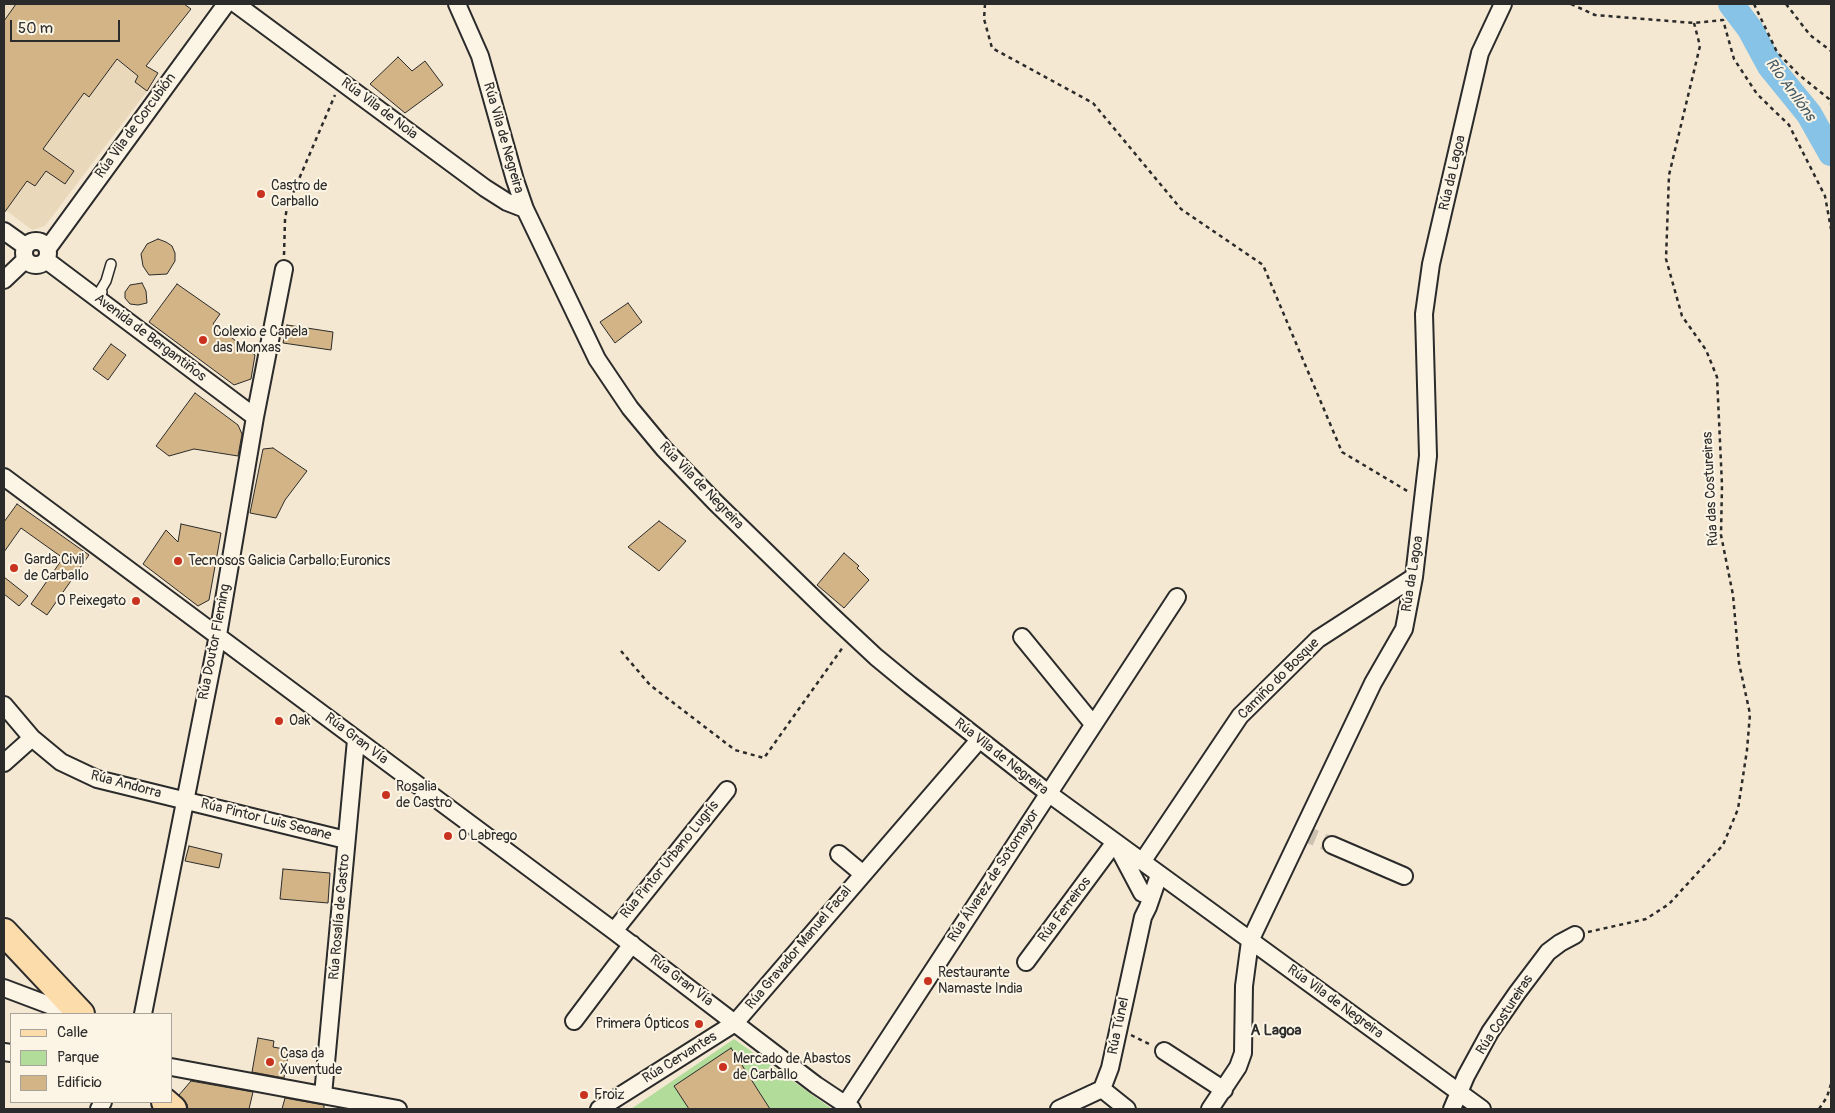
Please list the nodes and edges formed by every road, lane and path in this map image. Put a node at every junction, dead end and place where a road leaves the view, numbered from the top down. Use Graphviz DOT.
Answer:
graph roads {
  1 [pos="226,4"];
  2 [pos="236,4"];
  3 [pos="457,4"];
  4 [pos="985,4"];
  5 [pos="1503,4"];
  6 [pos="1571,4"];
  7 [pos="1754,4"];
  8 [pos="1786,4"];
  9 [pos="1694,23"];
  10 [pos="1831,51"];
  11 [pos="332,73"];
  12 [pos="1831,103"];
  13 [pos="525,209"];
  14 [pos="1831,229"];
  15 [pos="4,231"];
  16 [pos="25,253"];
  17 [pos="47,254"];
  18 [pos="114,266"];
  19 [pos="284,269"];
  20 [pos="4,280"];
  21 [pos="100,295"];
  22 [pos="254,417"];
  23 [pos="4,477"];
  24 [pos="1423,501"];
  25 [pos="1414,577"];
  26 [pos="1177,597"];
  27 [pos="852,634"];
  28 [pos="218,635"];
  29 [pos="1022,637"];
  30 [pos="621,651"];
  31 [pos="4,705"];
  32 [pos="1093,724"];
  33 [pos="32,738"];
  34 [pos="356,740"];
  35 [pos="979,740"];
  36 [pos="4,763"];
  37 [pos="727,790"];
  38 [pos="1048,793"];
  39 [pos="185,800"];
  40 [pos="346,840"];
  41 [pos="1115,842"];
  42 [pos="1332,845"];
  43 [pos="839,854"];
  44 [pos="1104,857"];
  45 [pos="1124,859"];
  46 [pos="1151,869"];
  47 [pos="863,874"];
  48 [pos="1404,876"];
  49 [pos="1180,890"];
  50 [pos="1144,905"];
  51 [pos="614,931"];
  52 [pos="4,932"];
  53 [pos="1575,935"];
  54 [pos="1250,941"];
  55 [pos="632,944"];
  56 [pos="1026,962"];
  57 [pos="4,988"];
  58 [pos="70,1013"];
  59 [pos="80,1013"];
  60 [pos="143,1013"];
  61 [pos="574,1021"];
  62 [pos="735,1023"];
  63 [pos="1118,1029"];
  64 [pos="1164,1052"];
  65 [pos="172,1067"];
  66 [pos="1831,1084"];
  67 [pos="1102,1089"];
  68 [pos="1224,1090"];
  69 [pos="1460,1093"];
  70 [pos="323,1095"];
  71 [pos="849,1107"];
  72 [pos="398,1109"];
  73 [pos="599,1109"];
  74 [pos="1059,1109"];
  75 [pos="1127,1109"];
  76 [pos="1210,1109"];
  77 [pos="1452,1109"];
  78 [pos="1482,1109"];
  79 [pos="1819,1109"];
  1 -- 17 [label="street, Rúa Vila de Corcubión"];
  2 -- 11 [label="street, Rúa Vila de Noia"];
  3 -- 13 [label="street, Rúa Vila de Negreira"];
  4 -- 24 [label="path"];
  5 -- 24 [label="street, Rúa da Lagoa"];
  6 -- 9 [label="path"];
  7 -- 12 [label="path"];
  8 -- 10 [label="path"];
  9 -- 14 [label="path"];
  9 -- 53 [label="path, Rúa das Costureiras"];
  11 -- 13 [label="street, Rúa Vila de Noia"];
  11 -- 19 [label="path"];
  13 -- 27 [label="street, Rúa Vila de Negreira"];
  15 -- 16 [label="street"];
  16 -- 17 [label="street"];
  16 -- 20 [label="street"];
  17 -- 21 [label="street, Avenida de Bergantiños"];
  18 -- 21 [label="lane"];
  19 -- 22 [label="street, Rúa Doutor Fleming"];
  21 -- 22 [label="street, Avenida de Bergantiños"];
  22 -- 28 [label="street, Rúa Doutor Fleming"];
  23 -- 28 [label="street, Rúa Gran Vía"];
  24 -- 25 [label="street, Rúa da Lagoa"];
  25 -- 46 [label="street, Camiño do Bosque"];
  25 -- 54 [label="street, Rúa da Lagoa"];
  26 -- 32 [label="street, Rúa Álvarez de Sotomayor"];
  27 -- 30 [label="path"];
  27 -- 35 [label="street, Rúa Vila de Negreira"];
  28 -- 34 [label="street, Rúa Gran Vía"];
  28 -- 39 [label="street, Rúa Doutor Fleming"];
  29 -- 32 [label="street"];
  31 -- 33 [label="street, Rúa Andorra"];
  32 -- 38 [label="street, Rúa Álvarez de Sotomayor"];
  33 -- 36 [label="street"];
  33 -- 39 [label="street, Rúa Andorra"];
  34 -- 40 [label="street, Rúa Rosalía de Castro"];
  34 -- 51 [label="street, Rúa Gran Vía"];
  35 -- 38 [label="street, Rúa Vila de Negreira"];
  35 -- 47 [label="street, Rúa Gravador Manuel Facal"];
  37 -- 51 [label="street, Rúa Pintor Urbano Lugrís"];
  38 -- 41 [label="street, Rúa Vila de Negreira"];
  38 -- 71 [label="street, Rúa Álvarez de Sotomayor"];
  39 -- 40 [label="street, Rúa Pintor Luis Seoane"];
  39 -- 60 [label="street, Rúa Doutor Fleming"];
  40 -- 70 [label="street, Rúa Rosalía de Castro"];
  41 -- 44 [label="street, Rúa Ferreiros"];
  41 -- 45 [label="street, Rúa Vila de Negreira"];
  41 -- 46 [label="street, Rúa Vila de Negreira"];
  42 -- 48 [label="street"];
  43 -- 47 [label="street, Rúa Gravador Manuel Facal"];
  44 -- 45 [label="street"];
  44 -- 56 [label="street, Rúa Ferreiros"];
  45 -- 50 [label="street, Rúa Vila de Negreira"];
  46 -- 49 [label="street, Rúa Vila de Negreira"];
  46 -- 50 [label="street, Rúa Túnel"];
  47 -- 62 [label="street, Rúa Gravador Manuel Facal"];
  49 -- 50 [label="street"];
  49 -- 54 [label="street, Rúa Vila de Negreira"];
  50 -- 63 [label="street, Rúa Túnel"];
  51 -- 55 [label="street, Rúa Gran Vía"];
  52 -- 59 [label="main road"];
  53 -- 69 [label="street, Rúa Costureiras"];
  54 -- 68 [label="street, Rúa da Lagoa"];
  54 -- 69 [label="street, Rúa Vila de Negreira"];
  55 -- 61 [label="street"];
  55 -- 62 [label="street, Rúa Gran Vía"];
  57 -- 58 [label="street"];
  62 -- 71 [label="street, Rúa Gran Vía"];
  62 -- 73 [label="street, Rúa Cervantes"];
  63 -- 64 [label="path"];
  63 -- 67 [label="street, Rúa Túnel"];
  64 -- 68 [label="street"];
  65 -- 70 [label="street"];
  66 -- 79 [label="path"];
  67 -- 74 [label="street"];
  67 -- 75 [label="street"];
  68 -- 76 [label="street, Rúa da Lagoa"];
  69 -- 77 [label="street, Rúa Costureiras"];
  69 -- 78 [label="street, Rúa Vila de Negreira"];
  70 -- 72 [label="street"];
}
